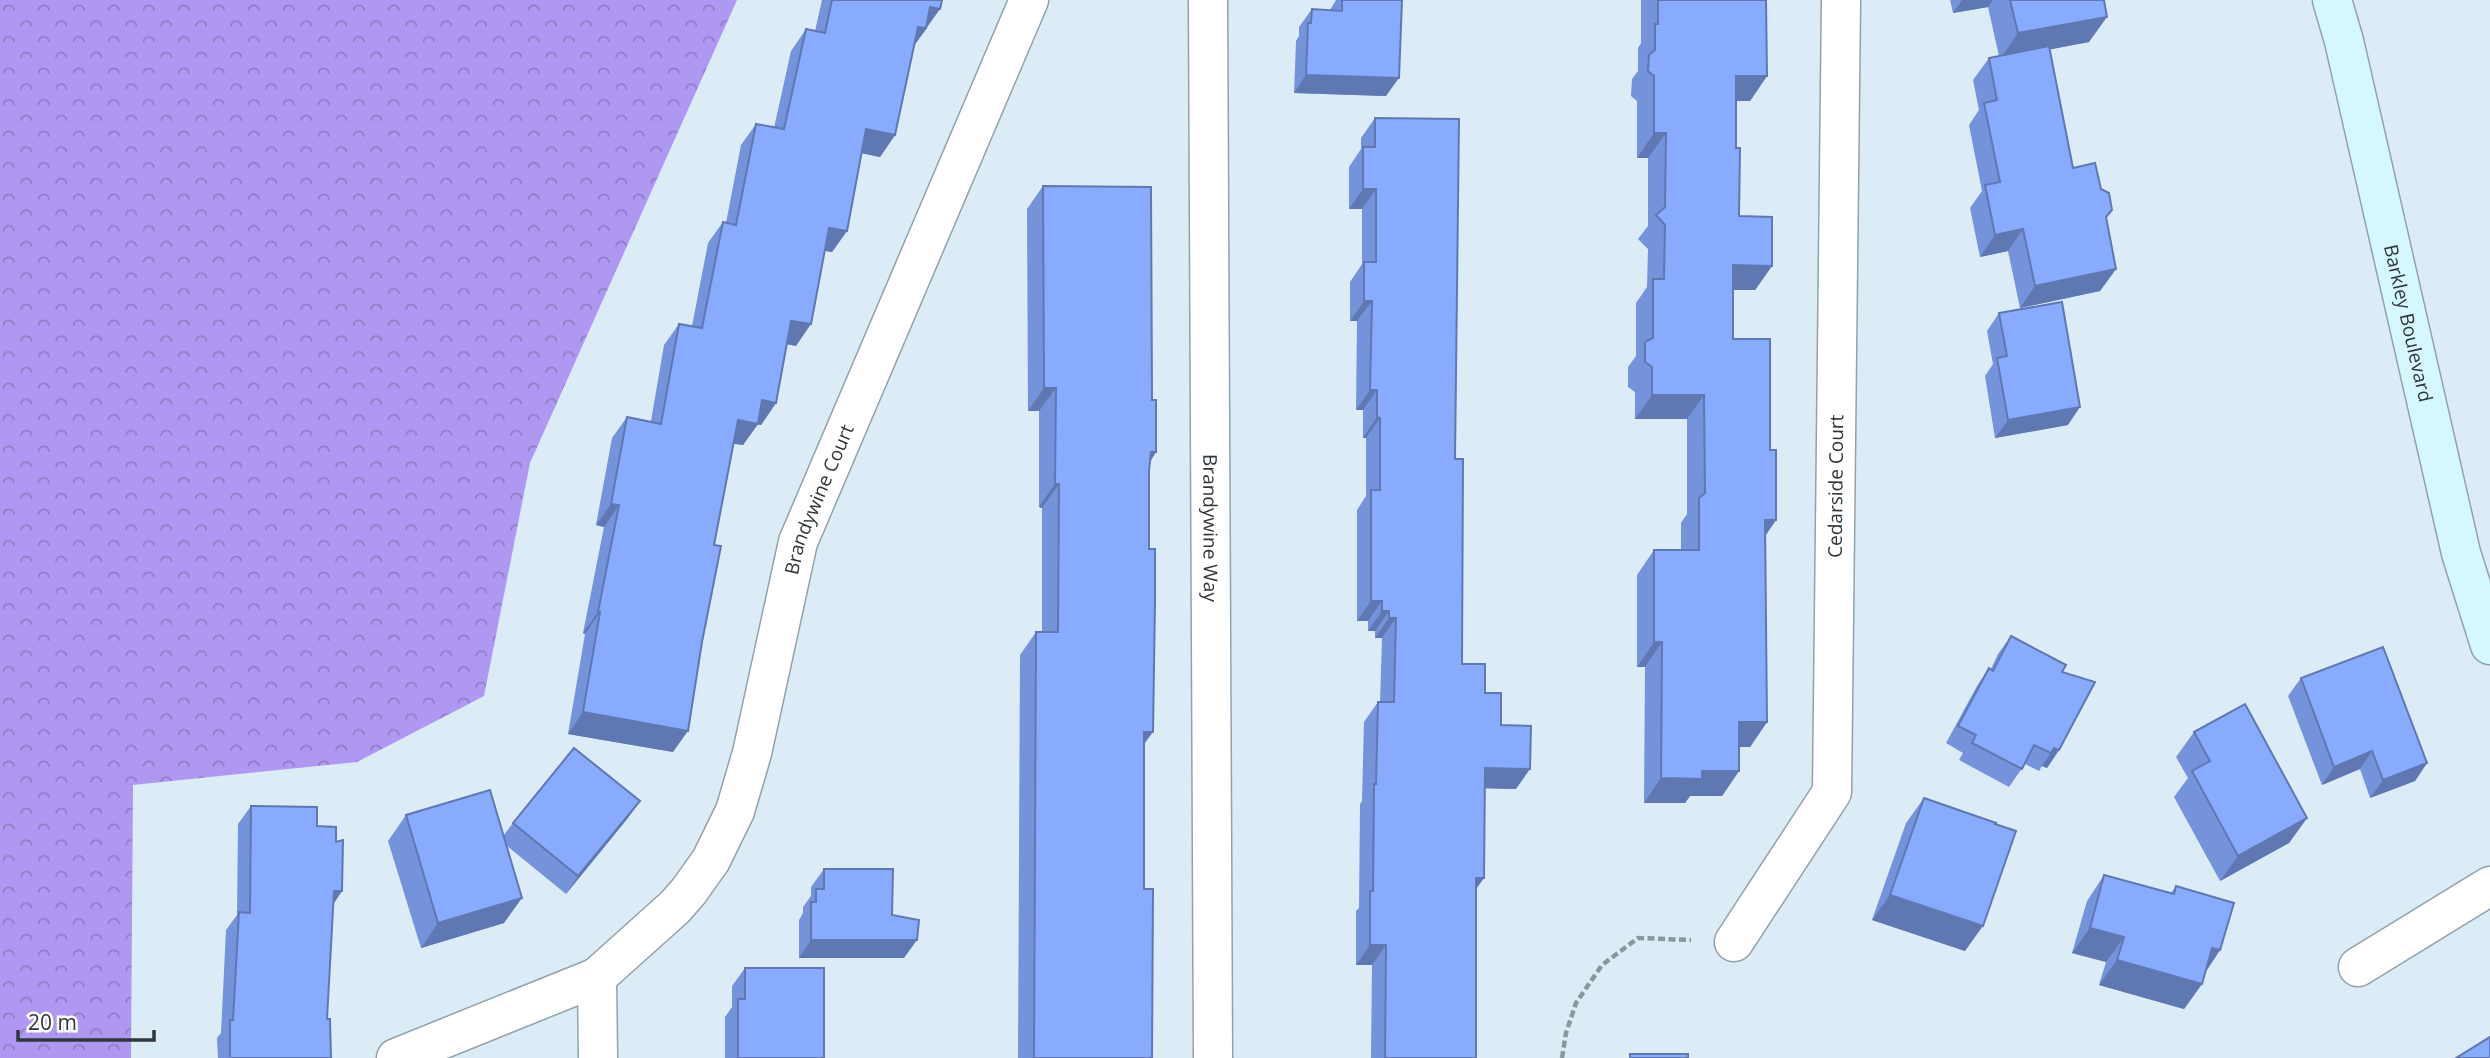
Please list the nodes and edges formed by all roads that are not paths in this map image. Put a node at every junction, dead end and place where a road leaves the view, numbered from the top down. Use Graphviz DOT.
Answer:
graph roads {
  1 [pos="1029,0"];
  2 [pos="1208,0"];
  3 [pos="1841,0"];
  4 [pos="2332,0"];
  5 [pos="2490,645"];
  6 [pos="2490,886"];
  7 [pos="1734,942"];
  8 [pos="2358,967"];
  9 [pos="597,977"];
  10 [pos="396,1058"];
  11 [pos="598,1058"];
  12 [pos="1213,1058"];
  1 -- 9 [label="street, Brandywine Court"];
  2 -- 12 [label="street, Brandywine Way"];
  3 -- 7 [label="street, Cedarside Court"];
  4 -- 5 [label="main road, Barkley Boulevard"];
  6 -- 8 [label="street"];
  9 -- 10 [label="street, Brandywine Court"];
  9 -- 11 [label="street"];
}
